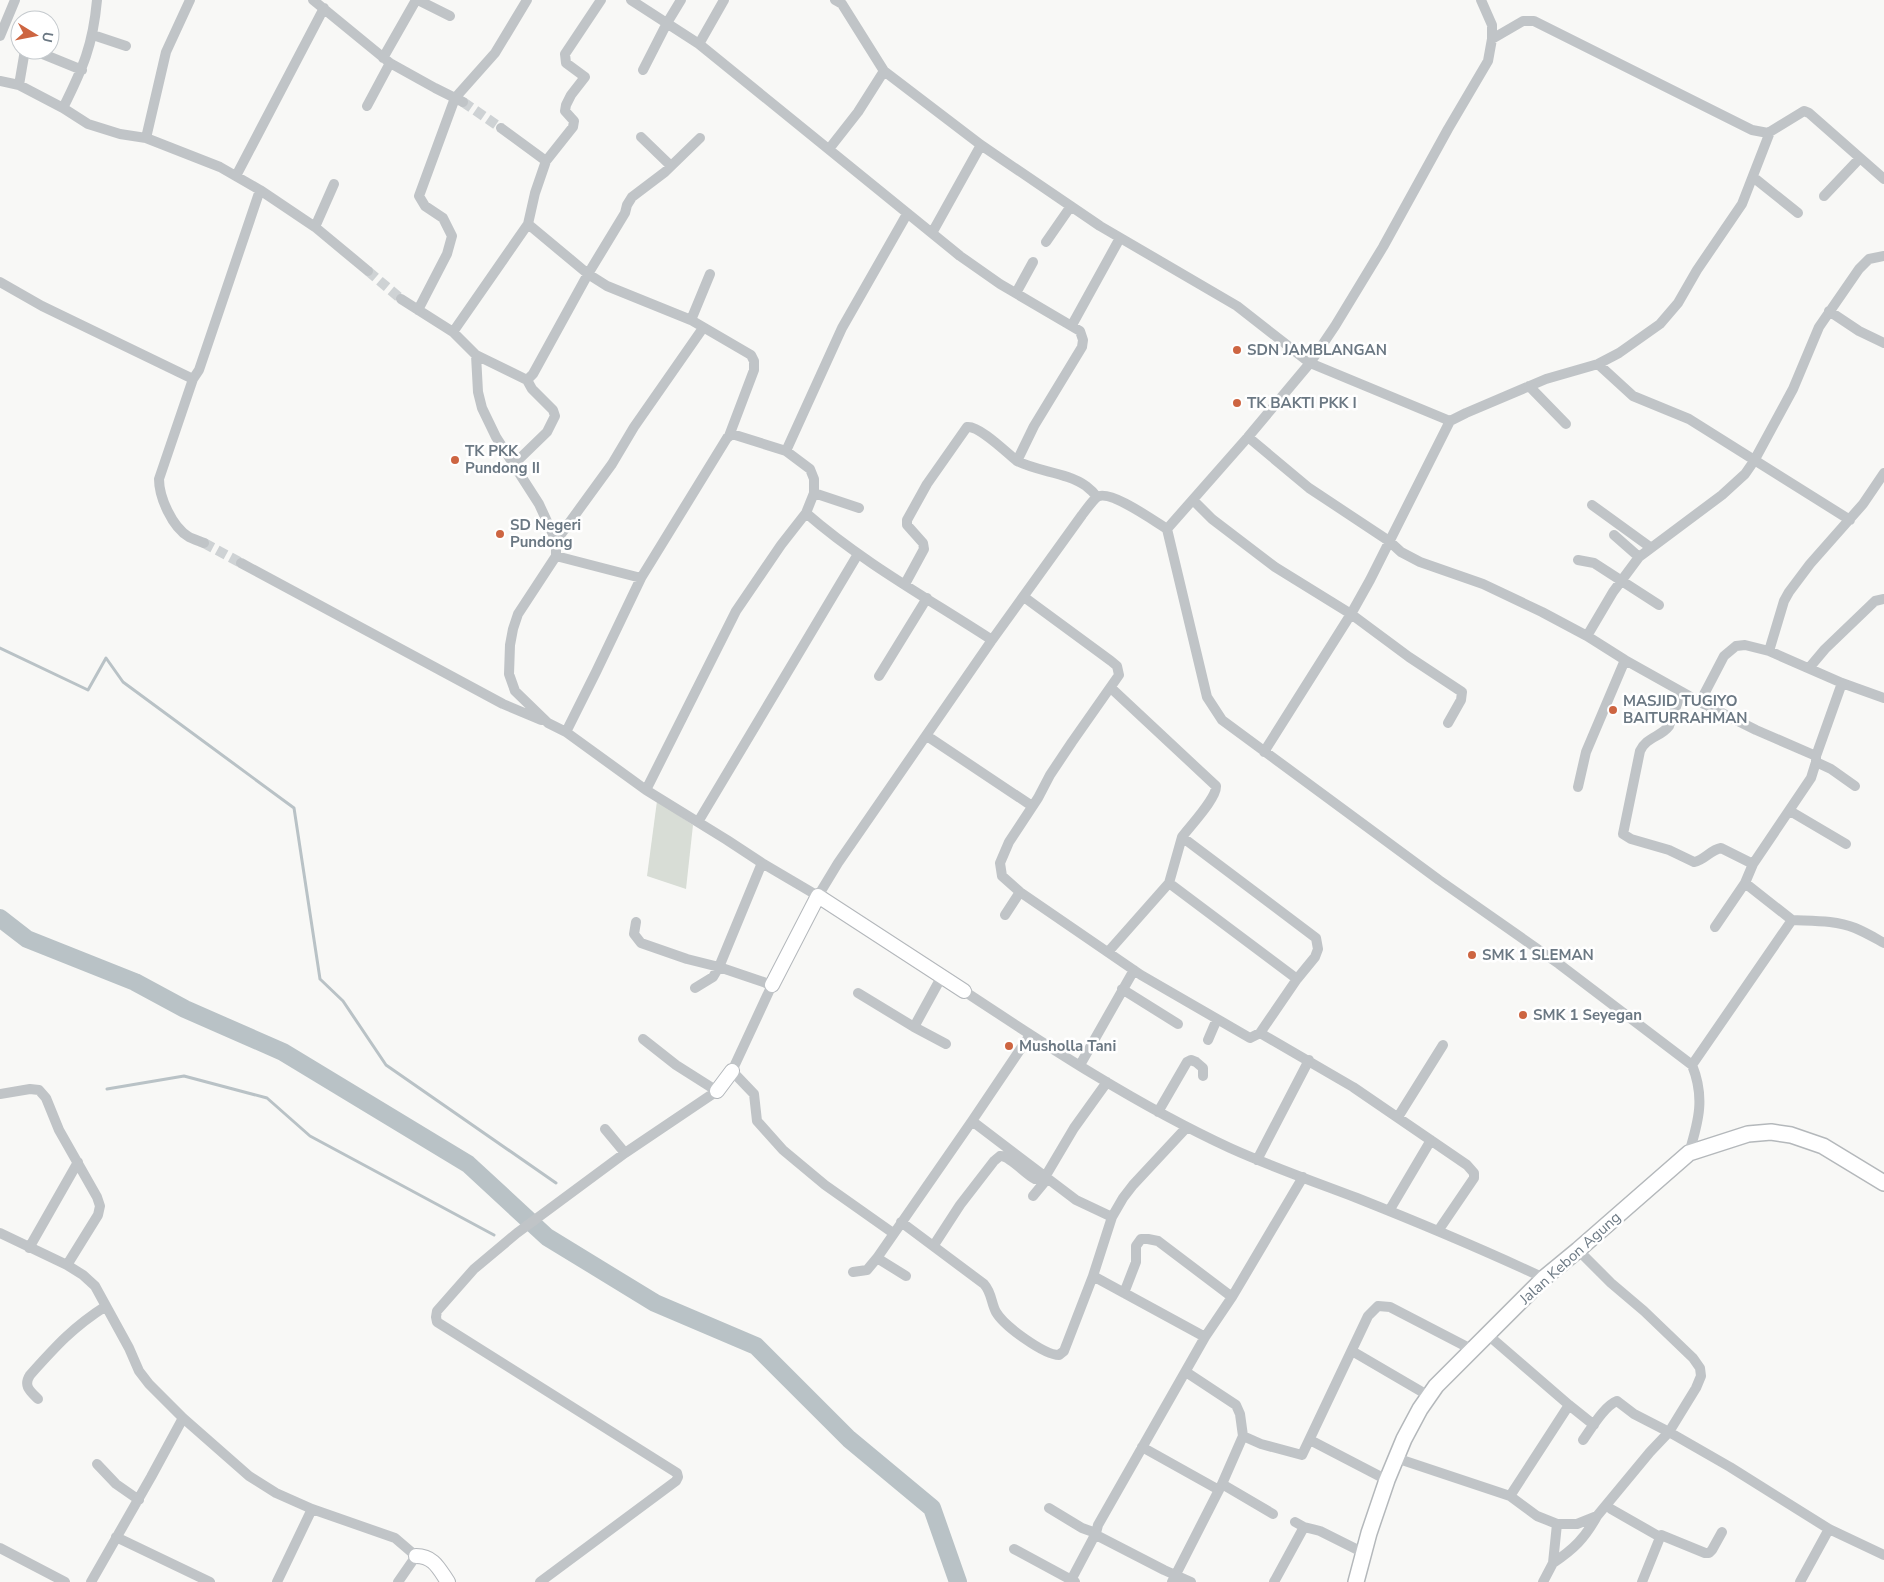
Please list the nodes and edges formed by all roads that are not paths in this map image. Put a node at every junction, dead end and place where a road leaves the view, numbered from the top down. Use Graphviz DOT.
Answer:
graph roads {
  1 [pos="14,0"];
  2 [pos="97,0"];
  3 [pos="190,0"];
  4 [pos="313,0"];
  5 [pos="417,0"];
  6 [pos="527,0"];
  7 [pos="601,0"];
  8 [pos="631,0"];
  9 [pos="682,0"];
  10 [pos="724,0"];
  11 [pos="835,0"];
  12 [pos="1481,0"];
  13 [pos="324,8"];
  14 [pos="450,16"];
  15 [pos="667,23"];
  16 [pos="93,35"];
  17 [pos="0,36"];
  18 [pos="1492,39"];
  19 [pos="700,44"];
  20 [pos="126,46"];
  21 [pos="23,60"];
  22 [pos="58,60"];
  23 [pos="386,60"];
  24 [pos="82,70"];
  25 [pos="643,70"];
  26 [pos="884,70"];
  27 [pos="0,82"];
  28 [pos="18,84"];
  29 [pos="459,100"];
  30 [pos="367,106"];
  31 [pos="63,108"];
  32 [pos="502,128"];
  33 [pos="1770,132"];
  34 [pos="642,137"];
  35 [pos="146,138"];
  36 [pos="700,138"];
  37 [pos="981,145"];
  38 [pos="829,149"];
  39 [pos="1860,158"];
  40 [pos="546,161"];
  41 [pos="671,166"];
  42 [pos="236,176"];
  43 [pos="1753,178"];
  44 [pos="1884,179"];
  45 [pos="334,184"];
  46 [pos="260,190"];
  47 [pos="1824,196"];
  48 [pos="1071,206"];
  49 [pos="1798,213"];
  50 [pos="907,214"];
  51 [pos="528,224"];
  52 [pos="315,226"];
  53 [pos="932,233"];
  54 [pos="1120,238"];
  55 [pos="1046,242"];
  56 [pos="1884,256"];
  57 [pos="1033,262"];
  58 [pos="368,271"];
  59 [pos="588,274"];
  60 [pos="710,274"];
  61 [pos="0,282"];
  62 [pos="1016,293"];
  63 [pos="401,299"];
  64 [pos="418,310"];
  65 [pos="1829,311"];
  66 [pos="691,320"];
  67 [pos="1072,325"];
  68 [pos="703,328"];
  69 [pos="453,332"];
  70 [pos="1884,343"];
  71 [pos="476,355"];
  72 [pos="1310,364"];
  73 [pos="1598,364"];
  74 [pos="193,379"];
  75 [pos="526,380"];
  76 [pos="1529,386"];
  77 [pos="1450,421"];
  78 [pos="1566,424"];
  79 [pos="730,436"];
  80 [pos="1248,437"];
  81 [pos="786,451"];
  82 [pos="1017,460"];
  83 [pos="1754,460"];
  84 [pos="513,465"];
  85 [pos="1883,476"];
  86 [pos="814,493"];
  87 [pos="1097,497"];
  88 [pos="1193,500"];
  89 [pos="1592,505"];
  90 [pos="859,508"];
  91 [pos="806,513"];
  92 [pos="1850,520"];
  93 [pos="1167,529"];
  94 [pos="1614,535"];
  95 [pos="1389,541"];
  96 [pos="556,542"];
  97 [pos="204,543"];
  98 [pos="1650,547"];
  99 [pos="858,554"];
  100 [pos="556,556"];
  101 [pos="1639,557"];
  102 [pos="1578,560"];
  103 [pos="241,563"];
  104 [pos="641,578"];
  105 [pos="1621,582"];
  106 [pos="905,584"];
  107 [pos="1024,597"];
  108 [pos="927,598"];
  109 [pos="1884,599"];
  110 [pos="1659,606"];
  111 [pos="1351,614"];
  112 [pos="1587,636"];
  113 [pos="992,640"];
  114 [pos="1769,651"];
  115 [pos="1625,660"];
  116 [pos="1809,668"];
  117 [pos="879,676"];
  118 [pos="1842,683"];
  119 [pos="1111,688"];
  120 [pos="1681,693"];
  121 [pos="1884,698"];
  122 [pos="1700,702"];
  123 [pos="1448,722"];
  124 [pos="548,724"];
  125 [pos="566,732"];
  126 [pos="927,736"];
  127 [pos="1264,752"];
  128 [pos="1816,759"];
  129 [pos="1855,786"];
  130 [pos="1578,787"];
  131 [pos="646,790"];
  132 [pos="1032,806"];
  133 [pos="1790,812"];
  134 [pos="698,822"];
  135 [pos="1182,837"];
  136 [pos="1846,844"];
  137 [pos="762,863"];
  138 [pos="1754,864"];
  139 [pos="1169,883"];
  140 [pos="1746,883"];
  141 [pos="1020,892"];
  142 [pos="818,896"];
  143 [pos="1005,915"];
  144 [pos="1792,920"];
  145 [pos="636,922"];
  146 [pos="1715,927"];
  147 [pos="1884,943"];
  148 [pos="1108,952"];
  149 [pos="719,967"];
  150 [pos="1134,970"];
  151 [pos="942,976"];
  152 [pos="1297,979"];
  153 [pos="772,985"];
  154 [pos="696,988"];
  155 [pos="1122,989"];
  156 [pos="964,991"];
  157 [pos="858,993"];
  158 [pos="1217,1019"];
  159 [pos="1178,1024"];
  160 [pos="914,1027"];
  161 [pos="1260,1033"];
  162 [pos="1030,1035"];
  163 [pos="643,1039"];
  164 [pos="1208,1040"];
  165 [pos="946,1044"];
  166 [pos="1443,1045"];
  167 [pos="1309,1060"];
  168 [pos="1080,1065"];
  169 [pos="1692,1065"];
  170 [pos="732,1071"];
  171 [pos="1203,1076"];
  172 [pos="1107,1082"];
  173 [pos="717,1091"];
  174 [pos="0,1095"];
  175 [pos="1158,1112"];
  176 [pos="1398,1117"];
  177 [pos="972,1121"];
  178 [pos="1187,1127"];
  179 [pos="605,1129"];
  180 [pos="1431,1140"];
  181 [pos="626,1153"];
  182 [pos="1689,1153"];
  183 [pos="1258,1160"];
  184 [pos="78,1162"];
  185 [pos="1046,1178"];
  186 [pos="1303,1178"];
  187 [pos="1884,1183"];
  188 [pos="1033,1196"];
  189 [pos="1389,1210"];
  190 [pos="1112,1217"];
  191 [pos="901,1222"];
  192 [pos="1438,1231"];
  193 [pos="0,1233"];
  194 [pos="893,1234"];
  195 [pos="934,1246"];
  196 [pos="29,1248"];
  197 [pos="1578,1250"];
  198 [pos="877,1258"];
  199 [pos="67,1265"];
  200 [pos="853,1272"];
  201 [pos="906,1276"];
  202 [pos="1093,1276"];
  203 [pos="1544,1278"];
  204 [pos="1124,1294"];
  205 [pos="1232,1297"];
  206 [pos="106,1306"];
  207 [pos="1488,1335"];
  208 [pos="1205,1337"];
  209 [pos="1471,1349"];
  210 [pos="1352,1351"];
  211 [pos="1186,1372"];
  212 [pos="1429,1396"];
  213 [pos="38,1399"];
  214 [pos="1569,1405"];
  215 [pos="183,1418"];
  216 [pos="1594,1425"];
  217 [pos="1670,1432"];
  218 [pos="1243,1436"];
  219 [pos="1310,1440"];
  220 [pos="1583,1440"];
  221 [pos="1142,1447"];
  222 [pos="1396,1458"];
  223 [pos="97,1464"];
  224 [pos="1387,1480"];
  225 [pos="1220,1487"];
  226 [pos="1510,1496"];
  227 [pos="138,1500"];
  228 [pos="1049,1508"];
  229 [pos="312,1509"];
  230 [pos="1611,1509"];
  231 [pos="1272,1514"];
  232 [pos="1597,1516"];
  233 [pos="1558,1524"];
  234 [pos="1829,1528"];
  235 [pos="1722,1532"];
  236 [pos="1096,1533"];
  237 [pos="116,1537"];
  238 [pos="1660,1537"];
  239 [pos="0,1548"];
  240 [pos="1014,1549"];
  241 [pos="1364,1553"];
  242 [pos="1884,1555"];
  243 [pos="416,1556"];
  244 [pos="1554,1563"];
  245 [pos="1174,1578"];
  246 [pos="1072,1581"];
  247 [pos="66,1582"];
  248 [pos="91,1582"];
  249 [pos="210,1582"];
  250 [pos="277,1582"];
  251 [pos="398,1582"];
  252 [pos="448,1582"];
  253 [pos="540,1582"];
  254 [pos="1191,1582"];
  255 [pos="1274,1582"];
  256 [pos="1356,1582"];
  257 [pos="1543,1582"];
  258 [pos="1642,1582"];
  259 [pos="1800,1582"];
  1 -- 17 [label="street"];
  2 -- 16 [label="street"];
  3 -- 35 [label="street"];
  4 -- 13 [label="street"];
  5 -- 14 [label="street"];
  5 -- 23 [label="street"];
  6 -- 29 [label="street"];
  7 -- 40 [label="street"];
  8 -- 15 [label="street"];
  9 -- 15 [label="street"];
  10 -- 19 [label="street"];
  11 -- 26 [label="street"];
  12 -- 18 [label="street"];
  13 -- 23 [label="street"];
  13 -- 42 [label="street"];
  15 -- 19 [label="street"];
  15 -- 25 [label="street"];
  16 -- 20 [label="street"];
  16 -- 24 [label="street"];
  18 -- 33 [label="street"];
  18 -- 72 [label="street"];
  19 -- 38 [label="street"];
  21 -- 28 [label="street"];
  22 -- 24 [label="street"];
  23 -- 29 [label="street"];
  23 -- 30 [label="street"];
  24 -- 31 [label="street"];
  26 -- 37 [label="street"];
  26 -- 38 [label="street"];
  27 -- 28 [label="street"];
  28 -- 31 [label="street"];
  29 -- 64 [label="street"];
  31 -- 35 [label="street"];
  32 -- 40 [label="street"];
  33 -- 39 [label="street"];
  33 -- 43 [label="street"];
  34 -- 41 [label="street"];
  35 -- 42 [label="street"];
  36 -- 41 [label="street"];
  37 -- 48 [label="street"];
  37 -- 53 [label="street"];
  38 -- 50 [label="street"];
  39 -- 44 [label="street"];
  39 -- 47 [label="street"];
  40 -- 51 [label="street"];
  41 -- 59 [label="street"];
  42 -- 46 [label="street"];
  43 -- 49 [label="street"];
  43 -- 73 [label="street"];
  45 -- 52 [label="street"];
  46 -- 52 [label="street"];
  46 -- 74 [label="street"];
  48 -- 54 [label="street"];
  48 -- 55 [label="street"];
  50 -- 53 [label="street"];
  50 -- 81 [label="street"];
  51 -- 59 [label="street"];
  51 -- 69 [label="street"];
  52 -- 58 [label="street"];
  53 -- 62 [label="street"];
  54 -- 67 [label="street"];
  54 -- 72 [label="street"];
  56 -- 65 [label="street"];
  57 -- 62 [label="street"];
  59 -- 66 [label="street"];
  59 -- 75 [label="street"];
  60 -- 66 [label="street"];
  61 -- 74 [label="street"];
  62 -- 67 [label="street"];
  63 -- 64 [label="street"];
  64 -- 69 [label="street"];
  65 -- 70 [label="street"];
  65 -- 83 [label="street"];
  66 -- 68 [label="street"];
  67 -- 82 [label="street"];
  68 -- 79 [label="street"];
  68 -- 96 [label="street"];
  69 -- 71 [label="street"];
  71 -- 75 [label="street"];
  71 -- 84 [label="street"];
  72 -- 77 [label="street"];
  72 -- 80 [label="street"];
  73 -- 76 [label="street"];
  73 -- 83 [label="street"];
  74 -- 97 [label="street"];
  75 -- 84 [label="street"];
  76 -- 77 [label="street"];
  76 -- 78 [label="street"];
  77 -- 95 [label="street"];
  79 -- 81 [label="street"];
  79 -- 104 [label="street"];
  80 -- 88 [label="street"];
  80 -- 95 [label="street"];
  81 -- 86 [label="street"];
  82 -- 87 [label="street"];
  82 -- 106 [label="street"];
  83 -- 92 [label="street"];
  83 -- 98 [label="street"];
  84 -- 96 [label="street"];
  85 -- 92 [label="street"];
  86 -- 90 [label="street"];
  86 -- 91 [label="street"];
  87 -- 93 [label="street"];
  87 -- 107 [label="street"];
  88 -- 93 [label="street"];
  88 -- 111 [label="street"];
  89 -- 98 [label="street"];
  91 -- 99 [label="street"];
  91 -- 131 [label="street"];
  92 -- 114 [label="street"];
  93 -- 127 [label="street"];
  94 -- 101 [label="street"];
  95 -- 111 [label="street"];
  95 -- 112 [label="street"];
  96 -- 100 [label="street"];
  98 -- 101 [label="street"];
  99 -- 106 [label="street"];
  99 -- 134 [label="street"];
  100 -- 104 [label="street"];
  100 -- 124 [label="street"];
  101 -- 105 [label="street"];
  102 -- 105 [label="street"];
  103 -- 124 [label="street"];
  104 -- 125 [label="street"];
  105 -- 110 [label="street"];
  105 -- 112 [label="street"];
  106 -- 108 [label="street"];
  107 -- 113 [label="street"];
  107 -- 119 [label="street"];
  108 -- 113 [label="street"];
  108 -- 117 [label="street"];
  109 -- 116 [label="street"];
  111 -- 123 [label="street"];
  111 -- 127 [label="street"];
  112 -- 115 [label="street"];
  113 -- 126 [label="street"];
  114 -- 116 [label="street"];
  114 -- 122 [label="street"];
  115 -- 120 [label="street"];
  115 -- 130 [label="street"];
  116 -- 118 [label="street"];
  118 -- 121 [label="street"];
  118 -- 128 [label="street"];
  119 -- 132 [label="street"];
  119 -- 135 [label="street"];
  120 -- 122 [label="street"];
  120 -- 138 [label="street"];
  122 -- 128 [label="street"];
  124 -- 125 [label="street"];
  125 -- 131 [label="street"];
  126 -- 132 [label="street"];
  126 -- 142 [label="street"];
  127 -- 169 [label="street"];
  128 -- 129 [label="street"];
  128 -- 133 [label="street"];
  131 -- 134 [label="street"];
  132 -- 141 [label="street"];
  133 -- 136 [label="street"];
  133 -- 138 [label="street"];
  134 -- 137 [label="street"];
  135 -- 139 [label="street"];
  135 -- 152 [label="street"];
  137 -- 142 [label="street"];
  137 -- 149 [label="street"];
  138 -- 140 [label="street"];
  139 -- 148 [label="street"];
  139 -- 152 [label="street"];
  140 -- 144 [label="street"];
  140 -- 146 [label="street"];
  141 -- 143 [label="street"];
  141 -- 148 [label="street"];
  142 -- 151 [label="main road"];
  142 -- 153 [label="main road"];
  144 -- 147 [label="street"];
  144 -- 169 [label="street"];
  145 -- 149 [label="street"];
  148 -- 150 [label="street"];
  149 -- 153 [label="street"];
  149 -- 154 [label="street"];
  150 -- 155 [label="street"];
  150 -- 158 [label="street"];
  151 -- 156 [label="main road"];
  151 -- 160 [label="street"];
  152 -- 161 [label="street"];
  153 -- 170 [label="street"];
  155 -- 159 [label="street"];
  155 -- 168 [label="street"];
  156 -- 162 [label="street"];
  157 -- 160 [label="street"];
  158 -- 161 [label="street"];
  158 -- 164 [label="street"];
  160 -- 165 [label="street"];
  161 -- 167 [label="street"];
  162 -- 168 [label="street"];
  162 -- 177 [label="street"];
  163 -- 173 [label="street"];
  166 -- 176 [label="street"];
  167 -- 176 [label="street"];
  167 -- 183 [label="street"];
  168 -- 172 [label="street"];
  169 -- 182 [label="street"];
  170 -- 173 [label="main road"];
  170 -- 194 [label="street"];
  171 -- 175 [label="street"];
  172 -- 175 [label="street"];
  172 -- 185 [label="street"];
  173 -- 181 [label="street"];
  174 -- 184 [label="street"];
  175 -- 178 [label="street"];
  176 -- 180 [label="street"];
  177 -- 185 [label="street"];
  177 -- 191 [label="street"];
  178 -- 183 [label="street"];
  178 -- 190 [label="street"];
  179 -- 181 [label="street"];
  180 -- 189 [label="street"];
  180 -- 192 [label="street"];
  181 -- 253 [label="street"];
  182 -- 187 [label="main road, Jalan Kebon Agung"];
  182 -- 197 [label="main road, Jalan Kebon Agung"];
  183 -- 186 [label="street"];
  184 -- 196 [label="street"];
  184 -- 199 [label="street"];
  185 -- 188 [label="street"];
  185 -- 190 [label="street"];
  185 -- 195 [label="street"];
  186 -- 189 [label="street"];
  186 -- 205 [label="street"];
  189 -- 192 [label="street"];
  190 -- 202 [label="street"];
  191 -- 194 [label="street"];
  191 -- 195 [label="street"];
  192 -- 203 [label="street"];
  193 -- 196 [label="street"];
  194 -- 198 [label="street"];
  195 -- 202 [label="street"];
  196 -- 199 [label="street"];
  197 -- 203 [label="main road, Jalan Kebon Agung"];
  197 -- 217 [label="street"];
  198 -- 200 [label="street"];
  198 -- 201 [label="street"];
  199 -- 206 [label="street"];
  202 -- 204 [label="street"];
  203 -- 207 [label="main road, Jalan Kebon Agung"];
  204 -- 205 [label="street"];
  204 -- 208 [label="street"];
  205 -- 208 [label="street"];
  206 -- 213 [label="street"];
  206 -- 215 [label="street"];
  207 -- 209 [label="main road, Jalan Kebon Agung"];
  207 -- 214 [label="street"];
  208 -- 211 [label="street"];
  209 -- 210 [label="street"];
  209 -- 212 [label="main road, Jalan Kebon Agung"];
  210 -- 212 [label="street"];
  210 -- 219 [label="street"];
  211 -- 218 [label="street"];
  211 -- 221 [label="street"];
  212 -- 222 [label="main road, Jalan Kebon Agung"];
  214 -- 216 [label="street"];
  214 -- 226 [label="street"];
  215 -- 227 [label="street"];
  215 -- 229 [label="street"];
  216 -- 217 [label="street"];
  216 -- 220 [label="street"];
  217 -- 232 [label="street"];
  217 -- 234 [label="street"];
  218 -- 219 [label="street"];
  218 -- 225 [label="street"];
  219 -- 224 [label="street"];
  221 -- 225 [label="street"];
  221 -- 236 [label="street"];
  222 -- 224 [label="main road, Jalan Kebon Agung"];
  222 -- 226 [label="street"];
  223 -- 227 [label="street"];
  224 -- 241 [label="main road, Jalan Kebon Agung"];
  225 -- 231 [label="street"];
  225 -- 245 [label="street"];
  226 -- 233 [label="street"];
  227 -- 237 [label="street"];
  228 -- 236 [label="street"];
  229 -- 243 [label="street"];
  229 -- 250 [label="street"];
  230 -- 238 [label="street"];
  232 -- 233 [label="street"];
  232 -- 244 [label="street"];
  233 -- 244 [label="street"];
  234 -- 242 [label="street"];
  234 -- 259 [label="street"];
  235 -- 238 [label="street"];
  236 -- 245 [label="street"];
  236 -- 246 [label="street"];
  237 -- 248 [label="street"];
  237 -- 249 [label="street"];
  238 -- 258 [label="street"];
  239 -- 247 [label="street"];
  240 -- 246 [label="street"];
  241 -- 255 [label="street"];
  241 -- 256 [label="main road, Jalan Kebon Agung"];
  243 -- 251 [label="street"];
  243 -- 252 [label="main road"];
  244 -- 257 [label="street"];
  245 -- 254 [label="street"];
}
